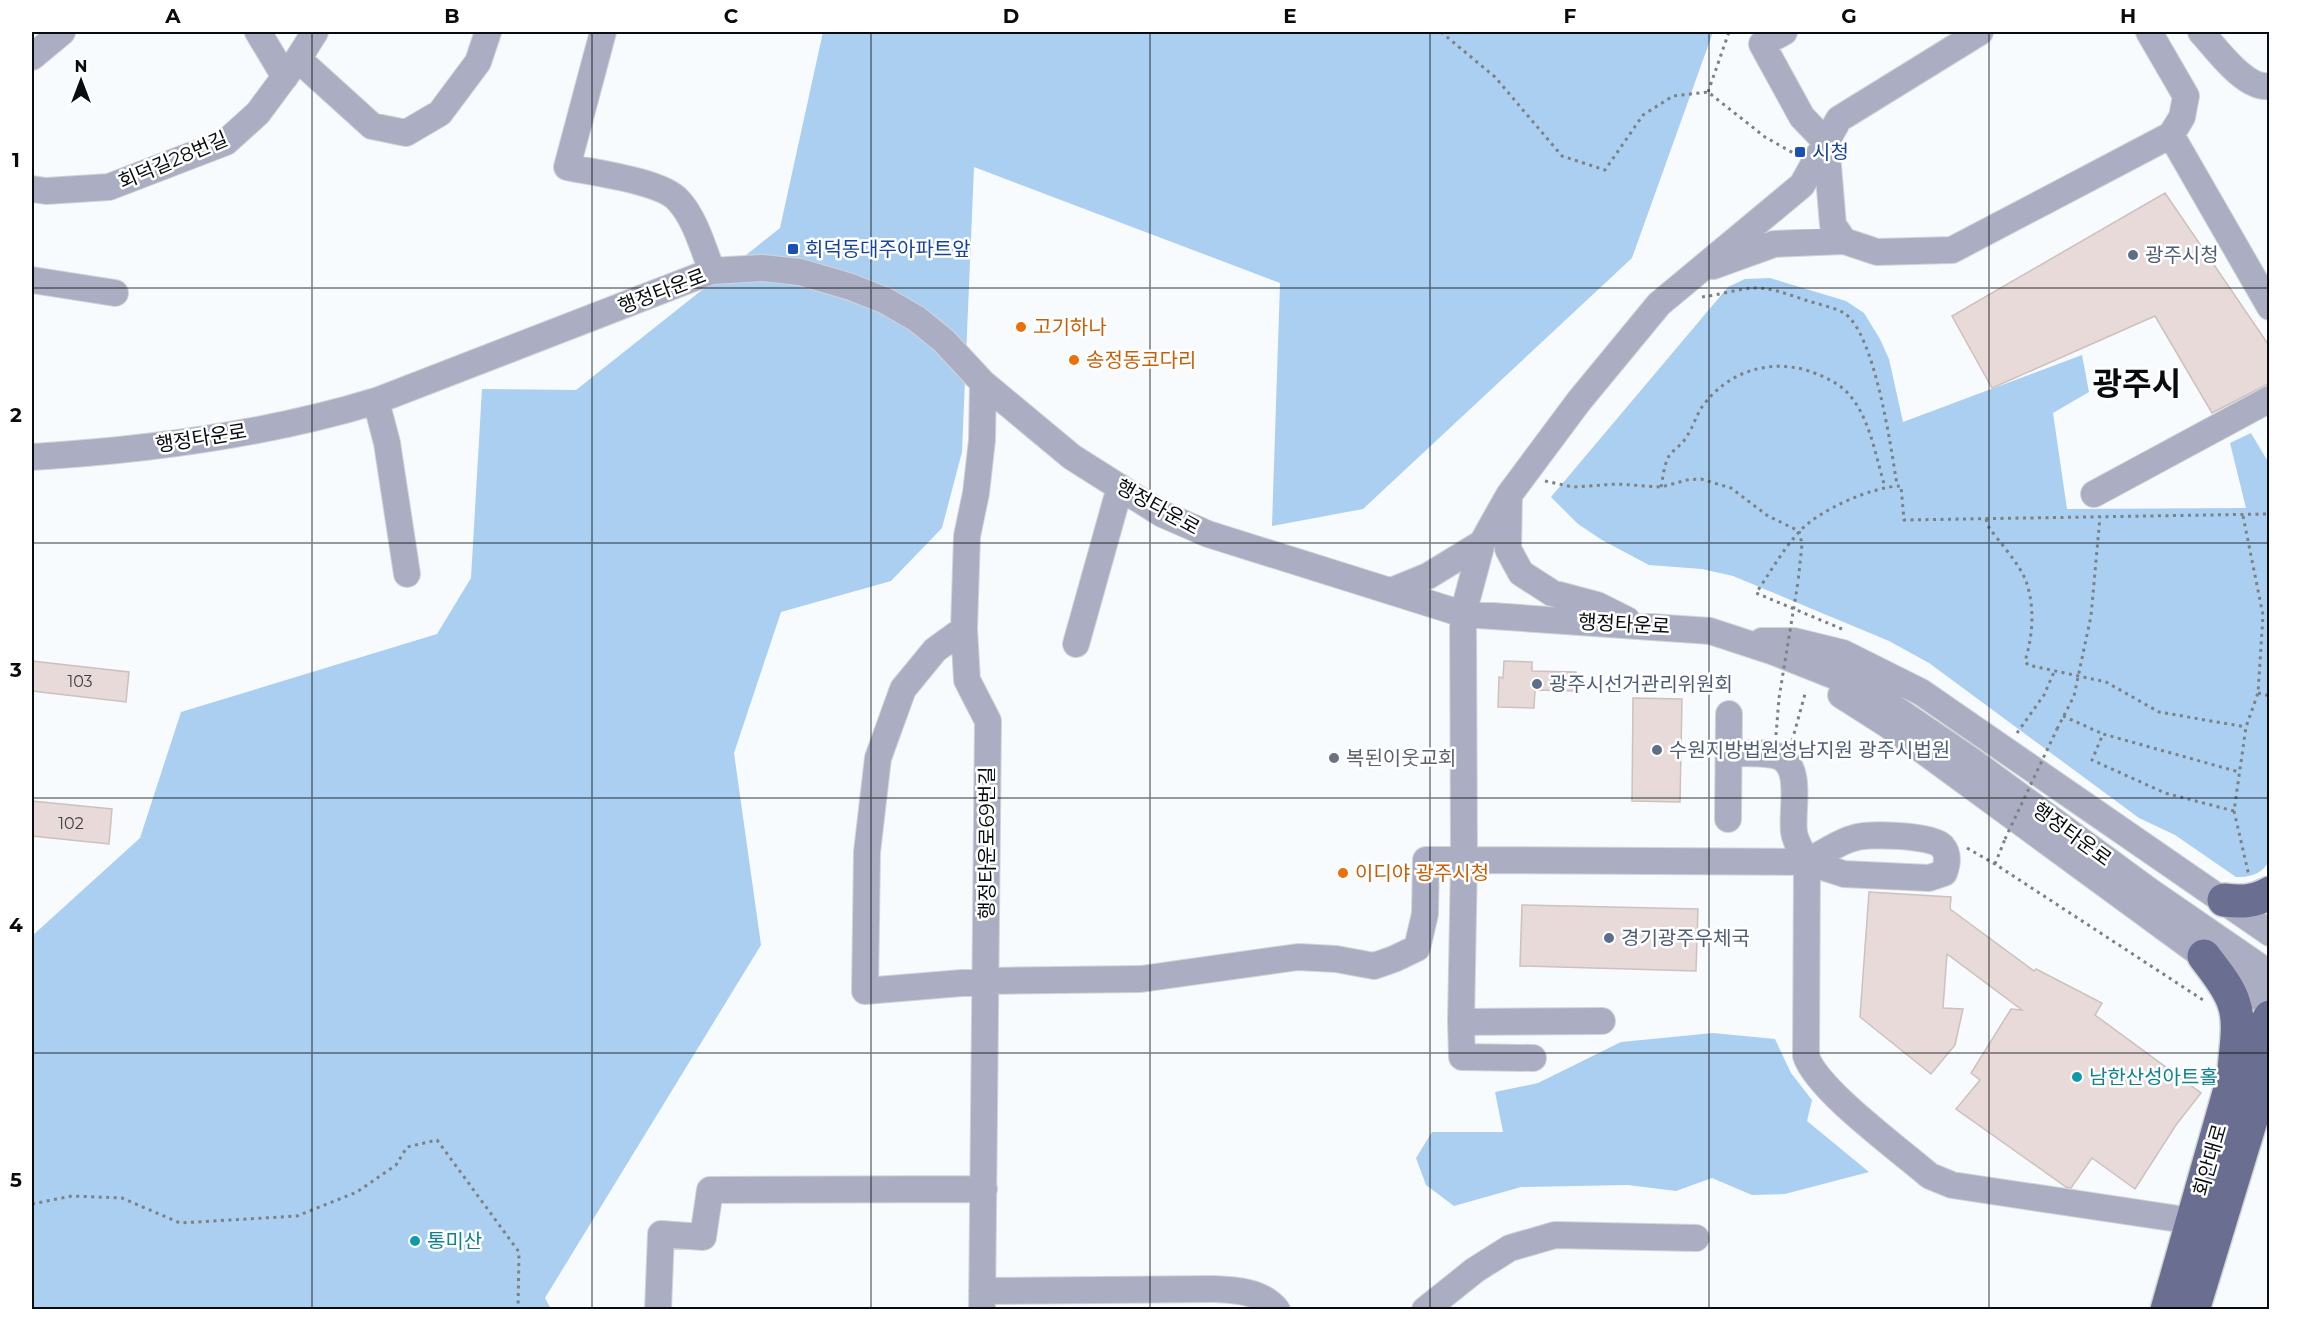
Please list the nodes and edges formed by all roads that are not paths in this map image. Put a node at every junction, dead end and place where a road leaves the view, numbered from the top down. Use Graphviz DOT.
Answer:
graph roads {
  1 [pos="62,32"];
  2 [pos="258,32"];
  3 [pos="305,32"];
  4 [pos="315,32"];
  5 [pos="489,32"];
  6 [pos="603,32"];
  7 [pos="1784,32"];
  8 [pos="1980,32"];
  9 [pos="2149,32"];
  10 [pos="2201,32"];
  11 [pos="32,57"];
  12 [pos="291,68"];
  13 [pos="2270,86"];
  14 [pos="2171,135"];
  15 [pos="1826,142"];
  16 [pos="32,189"];
  17 [pos="1844,241"];
  18 [pos="712,271"];
  19 [pos="1696,272"];
  20 [pos="32,280"];
  21 [pos="115,293"];
  22 [pos="2270,307"];
  23 [pos="983,383"];
  24 [pos="2270,399"];
  25 [pos="376,402"];
  26 [pos="32,457"];
  27 [pos="1516,485"];
  28 [pos="1120,487"];
  29 [pos="2097,506"];
  30 [pos="1482,543"];
  31 [pos="407,574"];
  32 [pos="1391,591"];
  33 [pos="1463,614"];
  34 [pos="1638,626"];
  35 [pos="964,629"];
  36 [pos="1744,641"];
  37 [pos="1076,644"];
  38 [pos="1730,714"];
  39 [pos="1729,753"];
  40 [pos="1728,819"];
  41 [pos="1464,860"];
  42 [pos="1808,862"];
  43 [pos="1930,864"];
  44 [pos="2264,896"];
  45 [pos="2224,900"];
  46 [pos="2270,933"];
  47 [pos="2217,951"];
  48 [pos="2270,974"];
  49 [pos="986,981"];
  50 [pos="2270,1005"];
  51 [pos="2270,1017"];
  52 [pos="1602,1021"];
  53 [pos="1461,1022"];
  54 [pos="2270,1045"];
  55 [pos="1533,1058"];
  56 [pos="2234,1075"];
  57 [pos="2270,1123"];
  58 [pos="984,1189"];
  59 [pos="2192,1221"];
  60 [pos="1696,1238"];
  61 [pos="982,1300"];
  62 [pos="658,1310"];
  63 [pos="1277,1310"];
  64 [pos="1425,1310"];
  65 [pos="2167,1310"];
  66 [pos="2193,1310"];
  67 [pos="2209,1310"];
  1 -- 11 [label="street"];
  2 -- 12 [label="street"];
  3 -- 12 [label="street"];
  4 -- 12 [label="street, 회덕길28번길"];
  5 -- 12 [label="street"];
  6 -- 18 [label="street"];
  7 -- 15 [label="street"];
  8 -- 15 [label="street"];
  9 -- 14 [label="street"];
  10 -- 13 [label="street"];
  12 -- 16 [label="street, 회덕길28번길"];
  14 -- 17 [label="street"];
  14 -- 22 [label="street"];
  15 -- 17 [label="street"];
  15 -- 19 [label="street"];
  17 -- 19 [label="street"];
  18 -- 23 [label="street, 행정타운로"];
  18 -- 25 [label="street, 행정타운로"];
  19 -- 27 [label="street"];
  20 -- 21 [label="street"];
  23 -- 28 [label="street, 행정타운로"];
  23 -- 35 [label="street, 행정타운로69번길"];
  24 -- 29 [label="street"];
  25 -- 26 [label="street, 행정타운로"];
  25 -- 31 [label="street"];
  27 -- 30 [label="street"];
  27 -- 34 [label="street"];
  28 -- 32 [label="street, 행정타운로"];
  28 -- 37 [label="street"];
  30 -- 32 [label="street"];
  30 -- 33 [label="street"];
  32 -- 33 [label="street, 행정타운로"];
  33 -- 34 [label="street, 행정타운로"];
  33 -- 41 [label="street"];
  34 -- 36 [label="street, 행정타운로"];
  35 -- 49 [label="street, 행정타운로69번길"];
  35 -- 49 [label="street"];
  36 -- 45 [label="street"];
  36 -- 47 [label="street"];
  38 -- 39 [label="street"];
  39 -- 40 [label="street"];
  39 -- 42 [label="street"];
  41 -- 42 [label="street"];
  41 -- 49 [label="street"];
  41 -- 53 [label="street"];
  42 -- 43 [label="street"];
  42 -- 59 [label="street"];
  44 -- 45 [label="main road"];
  45 -- 46 [label="street"];
  47 -- 48 [label="street"];
  47 -- 50 [label="street"];
  47 -- 56 [label="main road"];
  49 -- 58 [label="street, 행정타운로69번길"];
  51 -- 56 [label="main road, 회안대로"];
  52 -- 53 [label="street"];
  53 -- 55 [label="street"];
  54 -- 66 [label="main road, 회안대로"];
  56 -- 59 [label="main road, 회안대로"];
  57 -- 67 [label="main road"];
  58 -- 61 [label="street, 행정타운로69번길"];
  58 -- 62 [label="street"];
  59 -- 65 [label="main road, 회안대로"];
  60 -- 64 [label="street"];
  61 -- 63 [label="street"];
}
